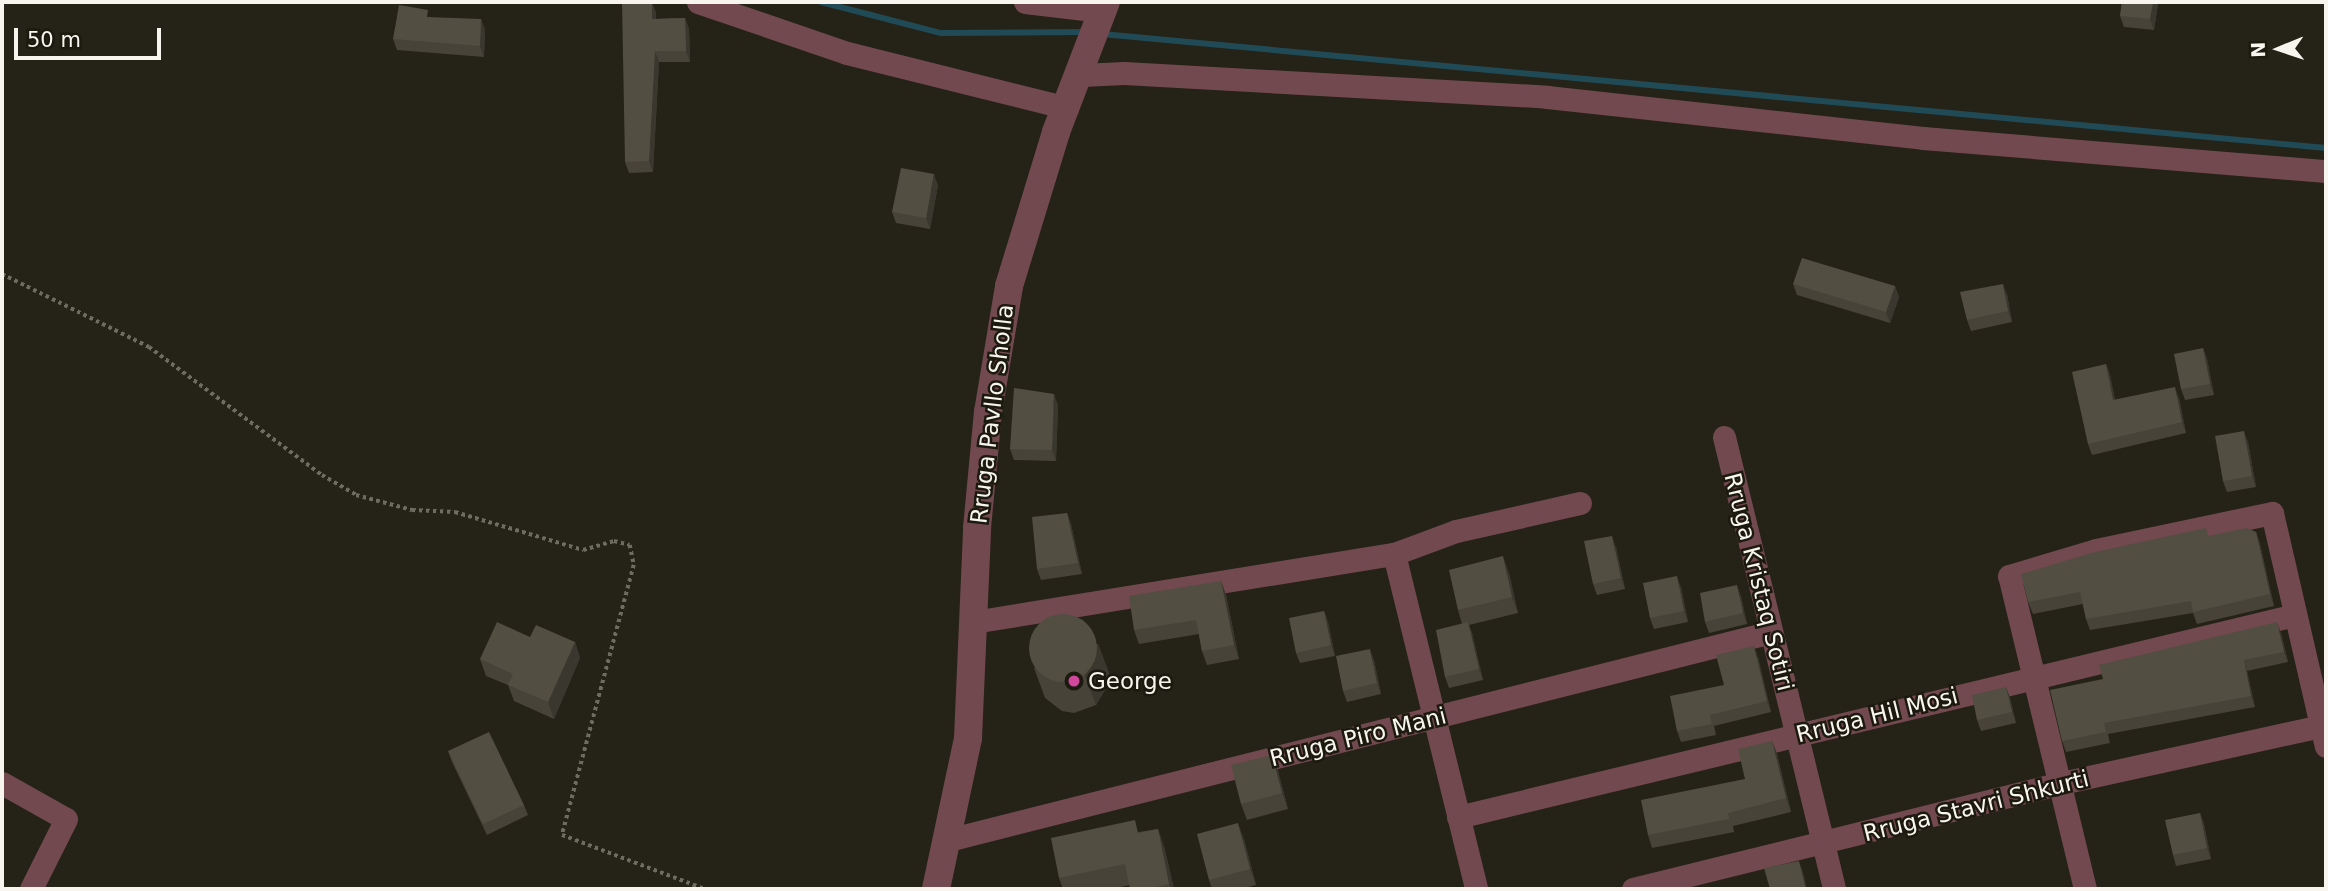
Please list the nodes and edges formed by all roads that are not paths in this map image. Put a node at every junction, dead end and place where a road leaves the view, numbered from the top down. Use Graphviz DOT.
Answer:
graph roads {
  1 [pos="698,2"];
  2 [pos="1025,2"];
  3 [pos="1103,6"];
  4 [pos="1085,63"];
  5 [pos="1067,108"];
  6 [pos="2326,171"];
  7 [pos="1724,437"];
  8 [pos="1580,503"];
  9 [pos="1394,554"];
  10 [pos="2295,615"];
  11 [pos="973,622"];
  12 [pos="1771,632"];
  13 [pos="2032,678"];
  14 [pos="1434,718"];
  15 [pos="1796,734"];
  16 [pos="2323,736"];
  17 [pos="2,783"];
  18 [pos="2057,784"];
  19 [pos="1458,817"];
  20 [pos="944,841"];
  21 [pos="1823,844"];
  22 [pos="31,889"];
  23 [pos="916,889"];
  24 [pos="936,889"];
  25 [pos="1476,889"];
  26 [pos="1633,889"];
  27 [pos="1834,889"];
  28 [pos="2085,889"];
  1 -- 5 [label="street"];
  2 -- 3 [label="street"];
  3 -- 4 [label="street, Rruga Pavllo Sholla"];
  4 -- 5 [label="street, Rruga Pavllo Sholla"];
  4 -- 6 [label="street"];
  5 -- 11 [label="street, Rruga Pavllo Sholla"];
  7 -- 12 [label="street, Rruga Kristaq Sotiri"];
  8 -- 9 [label="street"];
  9 -- 11 [label="street"];
  9 -- 14 [label="street"];
  10 -- 13 [label="street, Rruga Hil Mosi"];
  10 -- 13 [label="street"];
  10 -- 16 [label="street"];
  11 -- 20 [label="street, Rruga Pavllo Sholla"];
  12 -- 14 [label="street, Rruga Piro Mani"];
  12 -- 15 [label="street, Rruga Kristaq Sotiri"];
  13 -- 15 [label="street, Rruga Hil Mosi"];
  13 -- 18 [label="street"];
  14 -- 19 [label="street"];
  14 -- 20 [label="street, Rruga Piro Mani"];
  15 -- 19 [label="street, Rruga Hil Mosi"];
  15 -- 21 [label="street, Rruga Kristaq Sotiri"];
  16 -- 18 [label="street, Rruga Stavri Shkurti"];
  17 -- 22 [label="street"];
  18 -- 21 [label="street, Rruga Stavri Shkurti"];
  18 -- 28 [label="street"];
  19 -- 25 [label="street"];
  20 -- 23 [label="street, Rruga Pavllo Sholla"];
  20 -- 24 [label="street, Rruga Pavllo Sholla"];
  21 -- 26 [label="street, Rruga Stavri Shkurti"];
  21 -- 27 [label="street, Rruga Kristaq Sotiri"];
}
